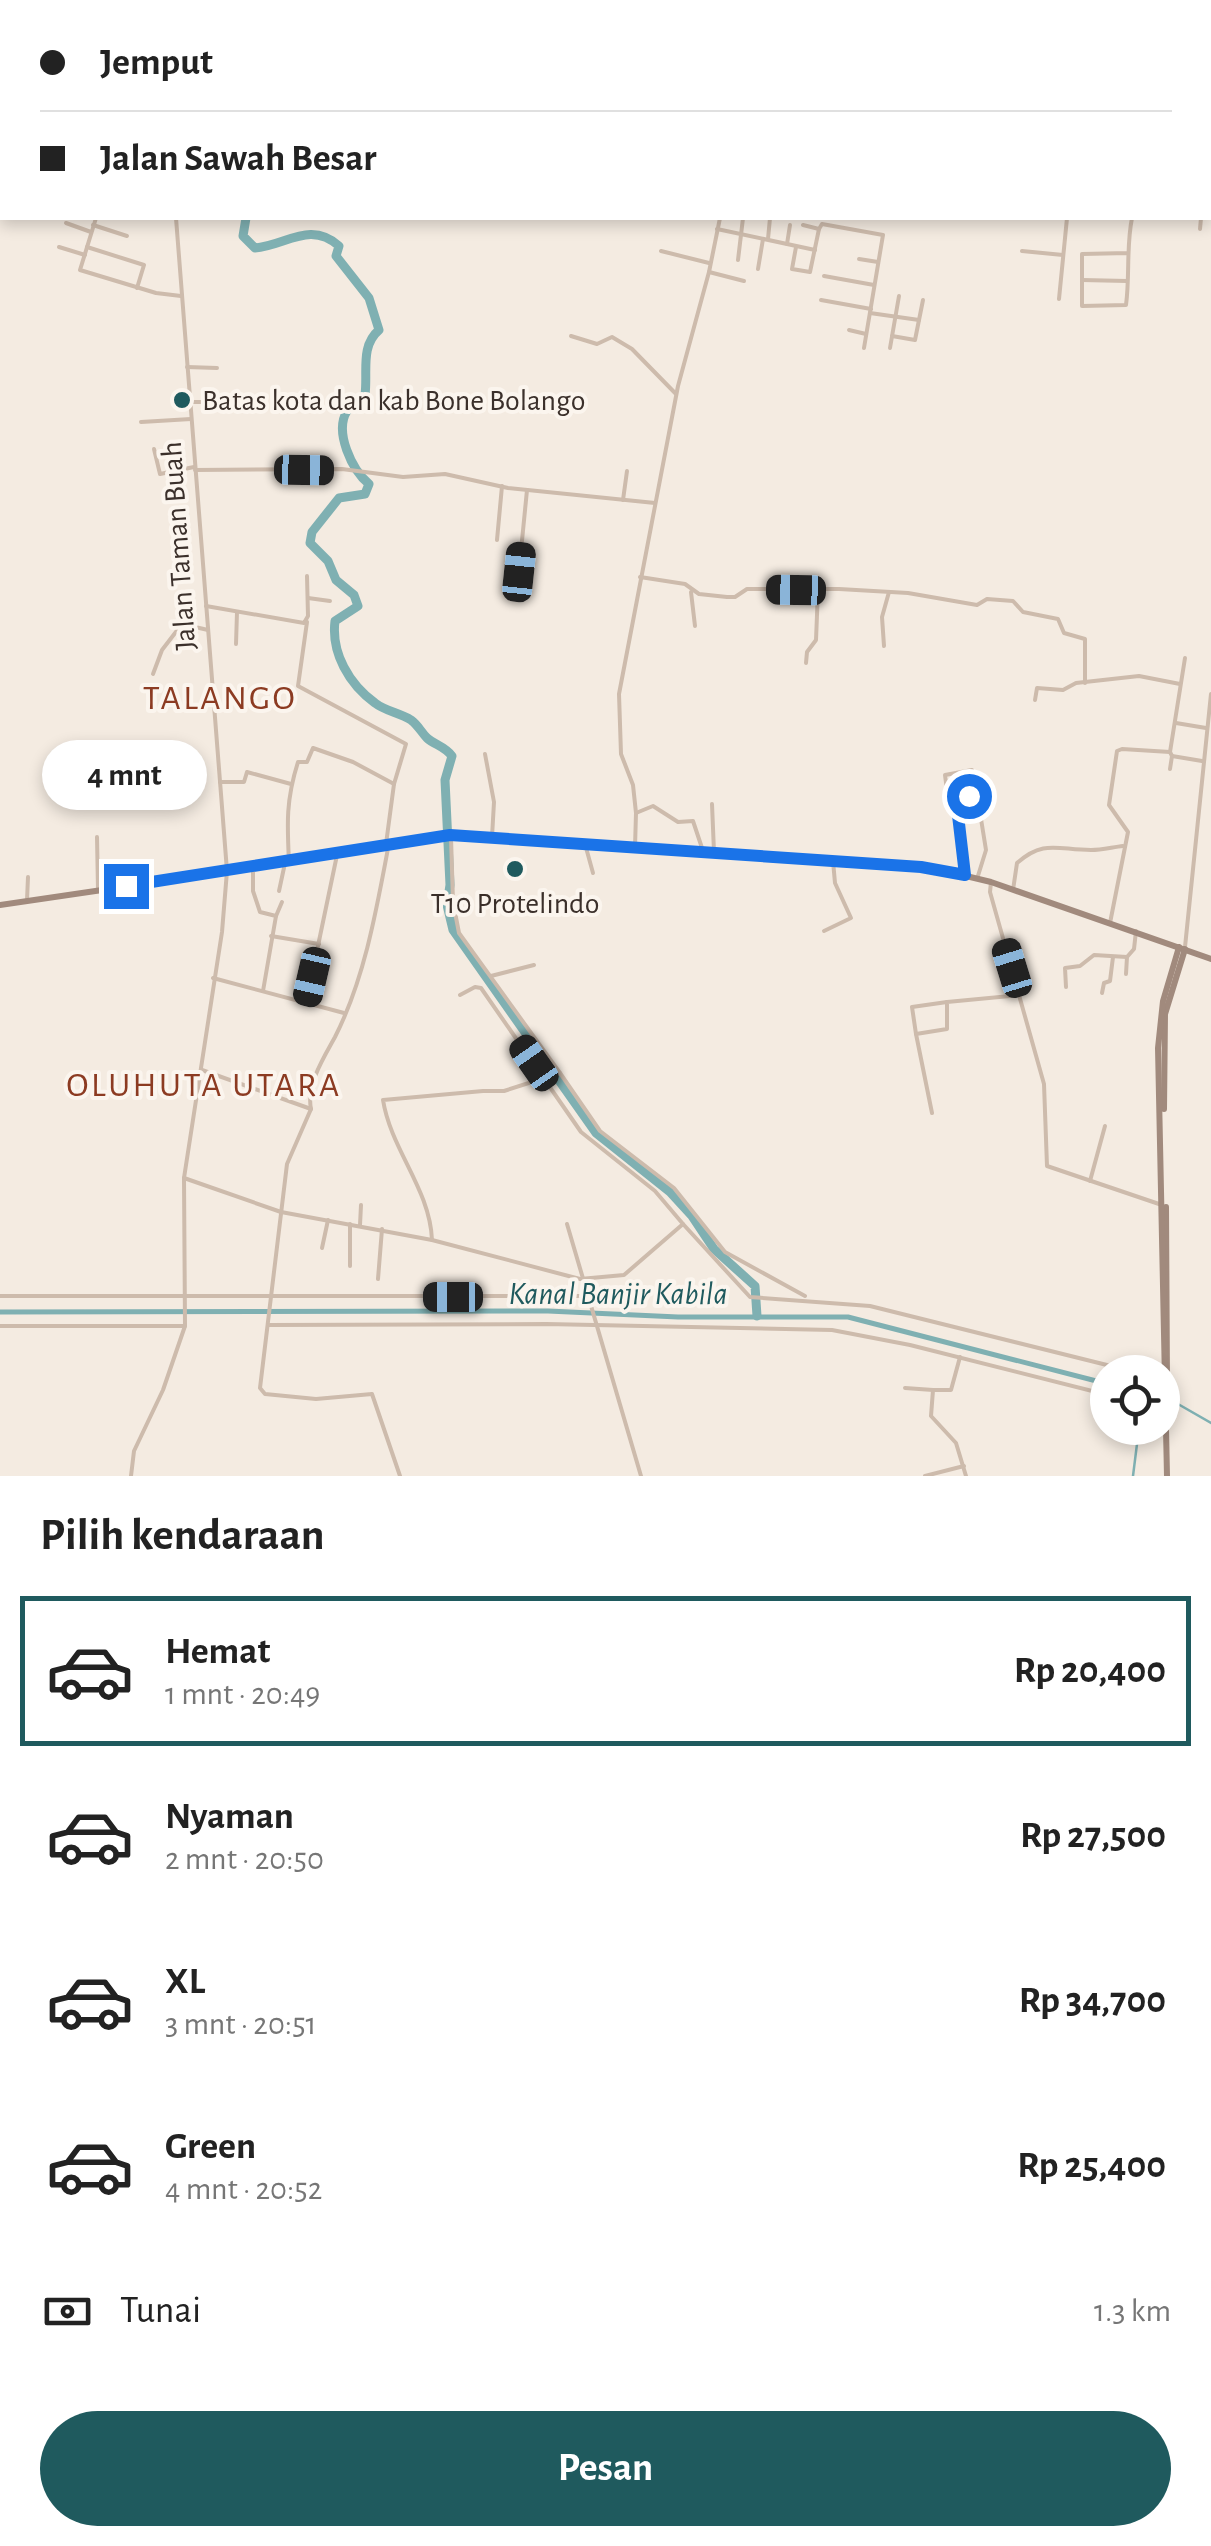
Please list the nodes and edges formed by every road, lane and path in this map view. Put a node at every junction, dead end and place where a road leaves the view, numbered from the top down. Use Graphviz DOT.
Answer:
graph roads {
  1 [pos="95,220"];
  2 [pos="176,220"];
  3 [pos="719,220"];
  4 [pos="743,220"];
  5 [pos="770,220"];
  6 [pos="1067,220"];
  7 [pos="1132,220"];
  8 [pos="1201,220"];
  9 [pos="66,223"];
  10 [pos="803,224"];
  11 [pos="790,226"];
  12 [pos="819,228"];
  13 [pos="92,229"];
  14 [pos="717,229"];
  15 [pos="1200,229"];
  16 [pos="741,234"];
  17 [pos="883,235"];
  18 [pos="127,236"];
  19 [pos="894,237"];
  20 [pos="766,239"];
  21 [pos="786,244"];
  22 [pos="796,246"];
  23 [pos="59,247"];
  24 [pos="86,247"];
  25 [pos="815,250"];
  26 [pos="1022,250"];
  27 [pos="661,251"];
  28 [pos="1128,253"];
  29 [pos="84,255"];
  30 [pos="1063,255"];
  31 [pos="738,260"];
  32 [pos="859,260"];
  33 [pos="878,262"];
  34 [pos="711,263"];
  35 [pos="780,266"];
  36 [pos="758,269"];
  37 [pos="792,269"];
  38 [pos="709,272"];
  39 [pos="824,276"];
  40 [pos="1080,280"];
  41 [pos="1127,280"];
  42 [pos="744,281"];
  43 [pos="874,285"];
  44 [pos="137,288"];
  45 [pos="182,296"];
  46 [pos="900,296"];
  47 [pos="1059,298"];
  48 [pos="821,300"];
  49 [pos="923,300"];
  50 [pos="871,311"];
  51 [pos="896,317"];
  52 [pos="919,320"];
  53 [pos="849,330"];
  54 [pos="866,334"];
  55 [pos="572,336"];
  56 [pos="892,336"];
  57 [pos="864,348"];
  58 [pos="890,348"];
  59 [pos="187,367"];
  60 [pos="216,368"];
  61 [pos="677,394"];
  62 [pos="190,402"];
  63 [pos="216,402"];
  64 [pos="191,419"];
  65 [pos="141,422"];
  66 [pos="154,448"];
  67 [pos="195,469"];
  68 [pos="627,471"];
  69 [pos="502,486"];
  70 [pos="527,490"];
  71 [pos="622,500"];
  72 [pos="655,503"];
  73 [pos="497,540"];
  74 [pos="519,572"];
  75 [pos="307,576"];
  76 [pos="640,577"];
  77 [pos="690,587"];
  78 [pos="818,590"];
  79 [pos="889,592"];
  80 [pos="308,598"];
  81 [pos="330,601"];
  82 [pos="206,606"];
  83 [pos="237,612"];
  84 [pos="307,622"];
  85 [pos="695,626"];
  86 [pos="208,630"];
  87 [pos="236,644"];
  88 [pos="884,646"];
  89 [pos="1185,658"];
  90 [pos="806,663"];
  91 [pos="153,674"];
  92 [pos="1084,683"];
  93 [pos="1180,684"];
  94 [pos="1211,694"];
  95 [pos="1035,700"];
  96 [pos="1209,717"];
  97 [pos="1174,723"];
  98 [pos="1206,728"];
  99 [pos="485,754"];
  100 [pos="1171,754"];
  101 [pos="1202,762"];
  102 [pos="1170,769"];
  103 [pos="220,782"];
  104 [pos="291,784"];
  105 [pos="394,784"];
  106 [pos="976,794"];
  107 [pos="956,798"];
  108 [pos="712,804"];
  109 [pos="636,813"];
  110 [pos="450,835"];
  111 [pos="492,836"];
  112 [pos="97,837"];
  113 [pos="388,844"];
  114 [pos="585,844"];
  115 [pos="1125,846"];
  116 [pos="635,847"];
  117 [pos="704,852"];
  118 [pos="714,852"];
  119 [pos="337,853"];
  120 [pos="833,861"];
  121 [pos="287,863"];
  122 [pos="252,868"];
  123 [pos="227,871"];
  124 [pos="593,872"];
  125 [pos="965,875"];
  126 [pos="28,877"];
  127 [pos="978,879"];
  128 [pos="990,882"];
  129 [pos="98,890"];
  130 [pos="1013,890"];
  131 [pos="279,892"];
  132 [pos="27,900"];
  133 [pos="282,902"];
  134 [pos="0,905"];
  135 [pos="276,916"];
  136 [pos="1110,923"];
  137 [pos="824,931"];
  138 [pos="1136,932"];
  139 [pos="271,936"];
  140 [pos="1148,936"];
  141 [pos="1135,942"];
  142 [pos="319,944"];
  143 [pos="1183,945"];
  144 [pos="1112,957"];
  145 [pos="1128,957"];
  146 [pos="1211,959"];
  147 [pos="534,965"];
  148 [pos="1126,974"];
  149 [pos="492,976"];
  150 [pos="213,978"];
  151 [pos="1066,987"];
  152 [pos="263,991"];
  153 [pos="1102,993"];
  154 [pos="460,995"];
  155 [pos="1020,995"];
  156 [pos="306,1002"];
  157 [pos="946,1002"];
  158 [pos="345,1014"];
  159 [pos="1162,1021"];
  160 [pos="916,1034"];
  161 [pos="200,1069"];
  162 [pos="558,1074"];
  163 [pos="548,1077"];
  164 [pos="311,1108"];
  165 [pos="932,1113"];
  166 [pos="1104,1126"];
  167 [pos="184,1178"];
  168 [pos="1090,1180"];
  169 [pos="1162,1205"];
  170 [pos="362,1206"];
  171 [pos="282,1212"];
  172 [pos="328,1220"];
  173 [pos="350,1224"];
  174 [pos="567,1224"];
  175 [pos="682,1224"];
  176 [pos="360,1225"];
  177 [pos="382,1229"];
  178 [pos="432,1240"];
  179 [pos="322,1248"];
  180 [pos="350,1266"];
  181 [pos="378,1279"];
  182 [pos="584,1279"];
  183 [pos="0,1296"];
  184 [pos="805,1296"];
  185 [pos="186,1297"];
  186 [pos="272,1297"];
  187 [pos="588,1298"];
  188 [pos="269,1322"];
  189 [pos="185,1324"];
  190 [pos="0,1326"];
  191 [pos="596,1326"];
  192 [pos="1164,1355"];
  193 [pos="1164,1355"];
  194 [pos="960,1358"];
  195 [pos="1090,1361"];
  196 [pos="905,1388"];
  197 [pos="933,1390"];
  198 [pos="1090,1390"];
  199 [pos="1167,1445"];
  200 [pos="965,1465"];
  201 [pos="131,1476"];
  202 [pos="400,1476"];
  203 [pos="641,1476"];
  204 [pos="925,1476"];
  205 [pos="966,1476"];
  206 [pos="1169,1476"];
  1 -- 13 [label="street"];
  2 -- 45 [label="street, Jalan Taman Buah"];
  3 -- 14 [label="street"];
  4 -- 16 [label="street"];
  5 -- 20 [label="street"];
  6 -- 30 [label="street"];
  7 -- 28 [label="street"];
  8 -- 15 [label="street"];
  9 -- 13 [label="street"];
  10 -- 12 [label="street"];
  11 -- 21 [label="street"];
  12 -- 17 [label="street"];
  12 -- 25 [label="street"];
  13 -- 18 [label="street"];
  13 -- 24 [label="street"];
  14 -- 16 [label="street"];
  14 -- 34 [label="street"];
  16 -- 20 [label="street"];
  16 -- 31 [label="street"];
  17 -- 19 [label="street"];
  17 -- 33 [label="street"];
  20 -- 21 [label="street"];
  20 -- 36 [label="street"];
  21 -- 22 [label="street"];
  22 -- 25 [label="street"];
  22 -- 37 [label="street"];
  23 -- 29 [label="street"];
  24 -- 29 [label="street"];
  24 -- 44 [label="street"];
  25 -- 37 [label="street"];
  26 -- 30 [label="street"];
  27 -- 34 [label="street"];
  28 -- 40 [label="street"];
  28 -- 41 [label="street"];
  29 -- 44 [label="street"];
  30 -- 47 [label="street"];
  32 -- 33 [label="street"];
  33 -- 43 [label="street"];
  34 -- 38 [label="street"];
  35 -- 37 [label="street"];
  38 -- 42 [label="street"];
  38 -- 61 [label="street"];
  39 -- 43 [label="street"];
  40 -- 41 [label="street"];
  40 -- 41 [label="street"];
  43 -- 50 [label="street"];
  44 -- 45 [label="street"];
  45 -- 59 [label="street, Jalan Taman Buah"];
  46 -- 51 [label="street"];
  48 -- 50 [label="street"];
  49 -- 52 [label="street"];
  50 -- 51 [label="street"];
  50 -- 54 [label="street"];
  51 -- 52 [label="street"];
  51 -- 56 [label="street"];
  52 -- 56 [label="street"];
  53 -- 54 [label="street"];
  54 -- 57 [label="street"];
  55 -- 61 [label="street"];
  56 -- 58 [label="street"];
  59 -- 60 [label="street"];
  59 -- 62 [label="street, Jalan Taman Buah"];
  61 -- 72 [label="street"];
  62 -- 63 [label="street"];
  62 -- 64 [label="street, Jalan Taman Buah"];
  64 -- 65 [label="street"];
  64 -- 67 [label="street, Jalan Taman Buah"];
  66 -- 67 [label="street"];
  67 -- 69 [label="street"];
  67 -- 82 [label="street, Jalan Taman Buah"];
  68 -- 71 [label="street"];
  69 -- 70 [label="street"];
  69 -- 73 [label="street"];
  70 -- 71 [label="street"];
  70 -- 74 [label="street"];
  71 -- 72 [label="street"];
  72 -- 76 [label="street"];
  75 -- 80 [label="street"];
  76 -- 77 [label="street"];
  76 -- 109 [label="street"];
  77 -- 78 [label="street"];
  77 -- 85 [label="street"];
  78 -- 79 [label="street"];
  78 -- 90 [label="street"];
  79 -- 88 [label="street"];
  79 -- 92 [label="street"];
  80 -- 81 [label="street"];
  80 -- 84 [label="street"];
  82 -- 83 [label="street"];
  82 -- 86 [label="street, Jalan Taman Buah"];
  83 -- 84 [label="street"];
  83 -- 87 [label="street"];
  84 -- 105 [label="street"];
  86 -- 91 [label="street"];
  86 -- 103 [label="street, Jalan Taman Buah"];
  89 -- 93 [label="street"];
  92 -- 93 [label="street"];
  92 -- 95 [label="street"];
  93 -- 97 [label="street"];
  94 -- 96 [label="street"];
  96 -- 98 [label="street"];
  97 -- 98 [label="street"];
  97 -- 100 [label="street"];
  98 -- 101 [label="street"];
  99 -- 111 [label="street"];
  100 -- 101 [label="street"];
  100 -- 102 [label="street"];
  100 -- 115 [label="street"];
  101 -- 143 [label="street"];
  103 -- 104 [label="street"];
  103 -- 123 [label="street, Jalan Taman Buah"];
  104 -- 105 [label="street"];
  104 -- 121 [label="street"];
  105 -- 113 [label="street"];
  106 -- 107 [label="street"];
  106 -- 107 [label="street"];
  106 -- 127 [label="street"];
  107 -- 125 [label="street"];
  108 -- 118 [label="street"];
  109 -- 116 [label="street"];
  109 -- 117 [label="street"];
  110 -- 111 [label="main road"];
  110 -- 113 [label="main road"];
  110 -- 149 [label="street"];
  111 -- 114 [label="main road"];
  112 -- 129 [label="street"];
  113 -- 119 [label="main road"];
  113 -- 158 [label="street"];
  114 -- 116 [label="main road"];
  114 -- 124 [label="street"];
  115 -- 130 [label="street"];
  115 -- 136 [label="street"];
  116 -- 117 [label="main road"];
  117 -- 118 [label="main road"];
  118 -- 120 [label="main road"];
  119 -- 121 [label="main road"];
  119 -- 142 [label="street"];
  120 -- 125 [label="main road"];
  120 -- 137 [label="street"];
  121 -- 122 [label="main road"];
  121 -- 131 [label="street"];
  122 -- 123 [label="main road"];
  122 -- 135 [label="street"];
  123 -- 129 [label="main road"];
  123 -- 150 [label="street, Jalan Taman Buah"];
  125 -- 127 [label="main road"];
  126 -- 132 [label="street"];
  127 -- 128 [label="main road"];
  128 -- 130 [label="main road"];
  128 -- 155 [label="street"];
  129 -- 132 [label="main road"];
  130 -- 136 [label="main road"];
  132 -- 134 [label="main road"];
  133 -- 135 [label="street"];
  135 -- 139 [label="street"];
  136 -- 138 [label="main road"];
  138 -- 140 [label="main road"];
  138 -- 141 [label="street"];
  139 -- 142 [label="street"];
  139 -- 152 [label="street"];
  140 -- 141 [label="street"];
  140 -- 143 [label="main road"];
  141 -- 145 [label="street"];
  142 -- 156 [label="street"];
  143 -- 146 [label="main road"];
  143 -- 159 [label="main road"];
  144 -- 145 [label="street"];
  144 -- 151 [label="street"];
  144 -- 153 [label="street"];
  145 -- 148 [label="street"];
  147 -- 149 [label="street"];
  149 -- 162 [label="street"];
  150 -- 152 [label="street"];
  150 -- 161 [label="street, Jalan Taman Buah"];
  152 -- 156 [label="street"];
  154 -- 163 [label="street"];
  155 -- 157 [label="street"];
  155 -- 168 [label="street"];
  156 -- 158 [label="street"];
  157 -- 160 [label="street"];
  157 -- 160 [label="street"];
  158 -- 164 [label="street"];
  159 -- 169 [label="main road"];
  159 -- 192 [label="main road"];
  160 -- 165 [label="street"];
  161 -- 164 [label="street"];
  161 -- 167 [label="street, Jalan Taman Buah"];
  162 -- 163 [label="street"];
  162 -- 184 [label="street"];
  163 -- 175 [label="street"];
  163 -- 178 [label="street"];
  164 -- 171 [label="street"];
  166 -- 168 [label="street"];
  167 -- 171 [label="street"];
  167 -- 185 [label="street, Jalan Taman Buah"];
  168 -- 169 [label="street"];
  169 -- 193 [label="main road"];
  170 -- 176 [label="street"];
  171 -- 172 [label="street"];
  171 -- 186 [label="street"];
  172 -- 173 [label="street"];
  172 -- 179 [label="street"];
  173 -- 176 [label="street"];
  173 -- 180 [label="street"];
  174 -- 182 [label="street"];
  175 -- 182 [label="street"];
  175 -- 195 [label="street"];
  176 -- 177 [label="street"];
  177 -- 178 [label="street"];
  177 -- 181 [label="street"];
  178 -- 182 [label="street"];
  182 -- 187 [label="street"];
  183 -- 185 [label="street"];
  185 -- 186 [label="street"];
  185 -- 189 [label="street, Jalan Taman Buah"];
  186 -- 187 [label="street"];
  186 -- 188 [label="street"];
  187 -- 191 [label="street"];
  188 -- 191 [label="street"];
  188 -- 202 [label="street"];
  189 -- 190 [label="street"];
  189 -- 201 [label="street, Jalan Taman Buah"];
  191 -- 194 [label="street"];
  191 -- 203 [label="street"];
  194 -- 197 [label="street"];
  194 -- 198 [label="street"];
  196 -- 197 [label="street"];
  197 -- 200 [label="street"];
  199 -- 206 [label="main road"];
  200 -- 204 [label="street"];
  200 -- 205 [label="street"];
}
